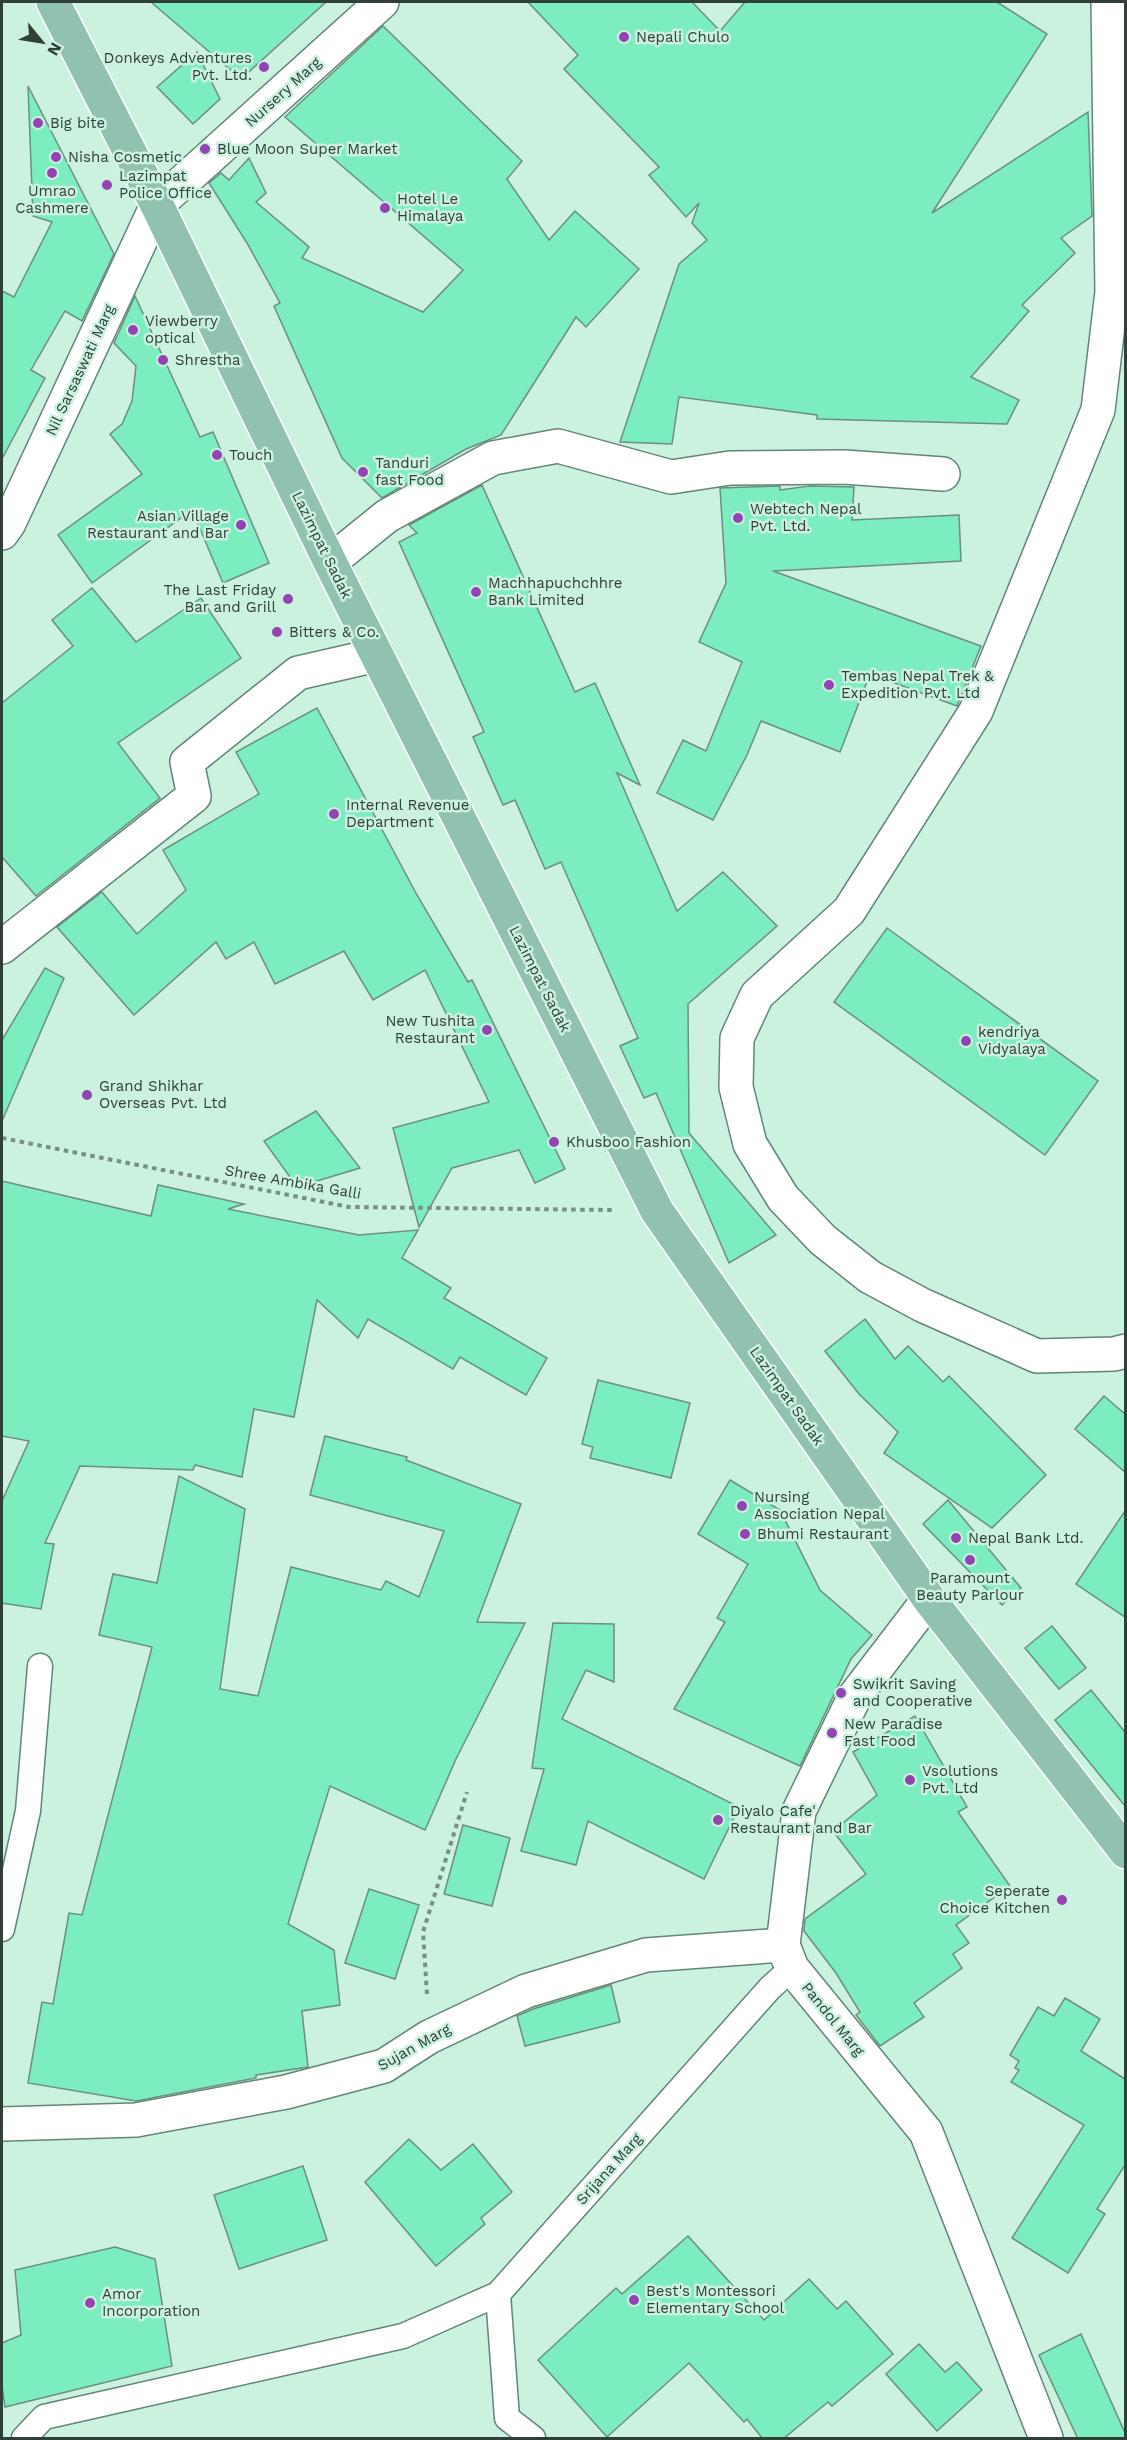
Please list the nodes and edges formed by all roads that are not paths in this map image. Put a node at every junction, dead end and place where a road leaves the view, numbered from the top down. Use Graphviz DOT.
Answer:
graph roads {
  1 [pos="53,2"];
  2 [pos="382,2"];
  3 [pos="1108,2"];
  4 [pos="1116,44"];
  5 [pos="157,205"];
  6 [pos="943,474"];
  7 [pos="2,533"];
  8 [pos="330,562"];
  9 [pos="377,655"];
  10 [pos="2,947"];
  11 [pos="1125,1351"];
  12 [pos="929,1599"];
  13 [pos="40,1666"];
  14 [pos="1125,1852"];
  15 [pos="2,1929"];
  16 [pos="787,1956"];
  17 [pos="2,2124"];
  18 [pos="498,2294"];
  19 [pos="24,2439"];
  20 [pos="533,2439"];
  21 [pos="1046,2439"];
  1 -- 5 [label="main road, Lazimpat Sadak"];
  2 -- 5 [label="street, Nursery Marg"];
  3 -- 4 [label="street"];
  4 -- 11 [label="street"];
  5 -- 7 [label="street, Nil Sarsaswati Marg"];
  5 -- 8 [label="main road, Lazimpat Sadak"];
  6 -- 8 [label="street"];
  8 -- 9 [label="main road, Lazimpat Sadak"];
  9 -- 10 [label="street"];
  9 -- 12 [label="main road, Lazimpat Sadak"];
  12 -- 14 [label="main road, Lazimpat Sadak"];
  12 -- 16 [label="street"];
  13 -- 15 [label="lane"];
  16 -- 17 [label="street, Sujan Marg"];
  16 -- 18 [label="lane, Srijana Marg"];
  16 -- 21 [label="street, Pandol Marg"];
  18 -- 19 [label="lane, Srijana Marg"];
  18 -- 20 [label="lane"];
}
